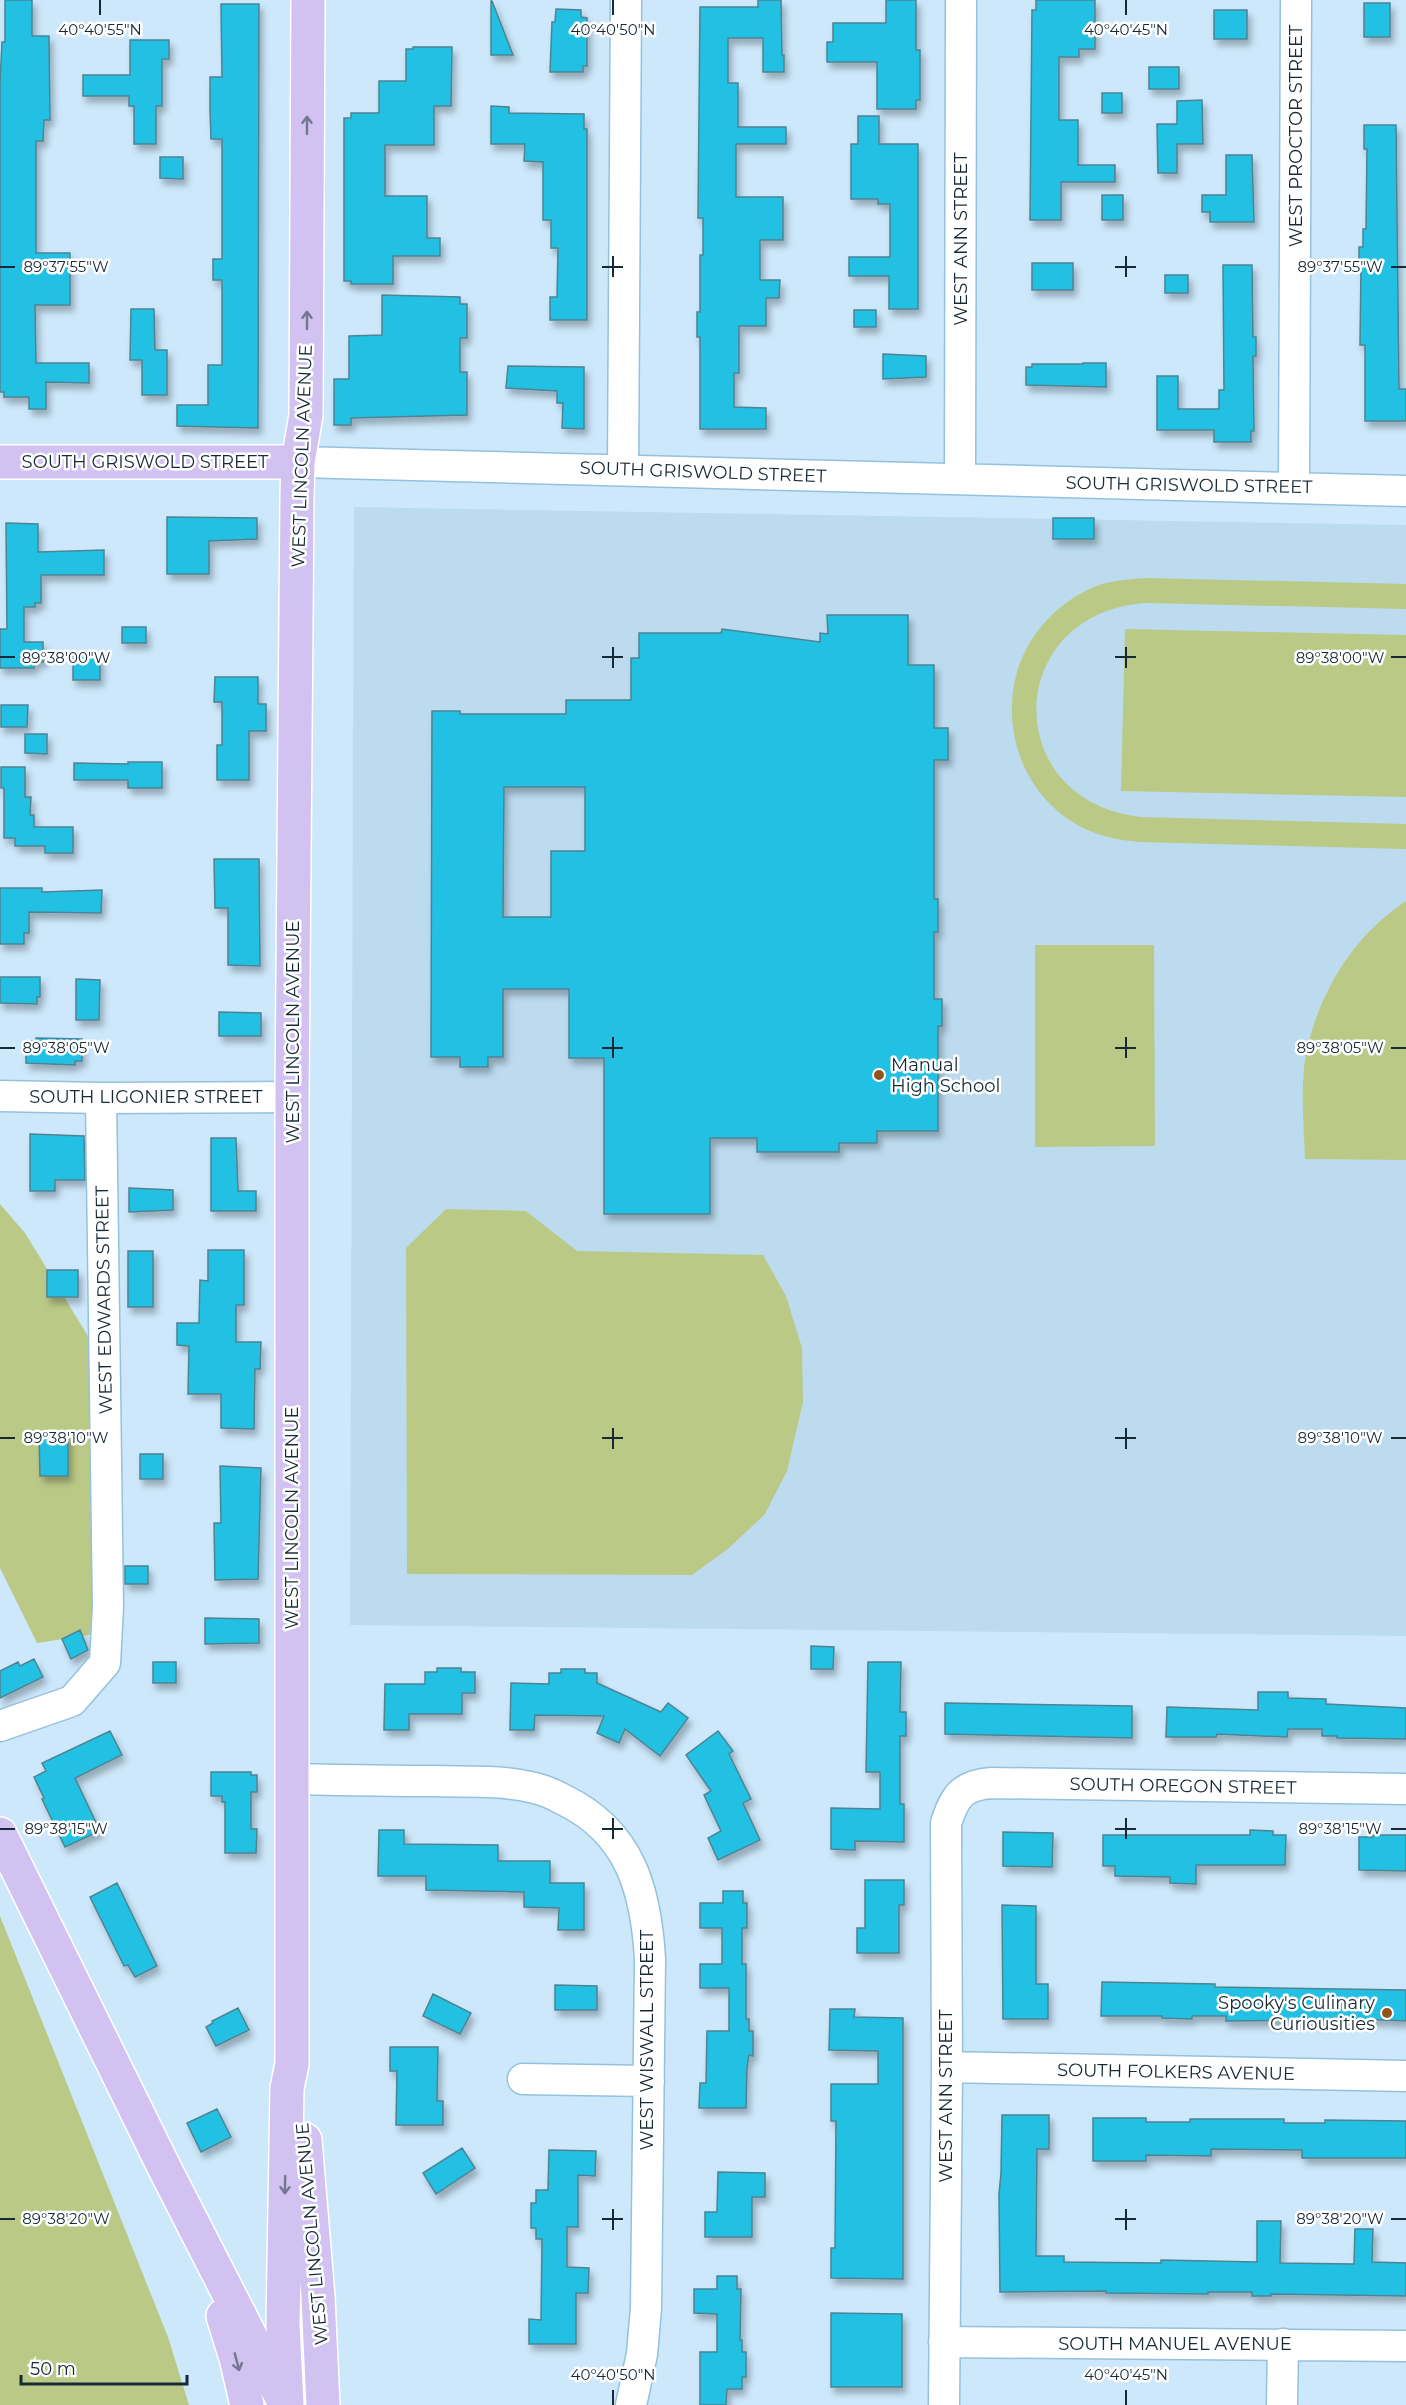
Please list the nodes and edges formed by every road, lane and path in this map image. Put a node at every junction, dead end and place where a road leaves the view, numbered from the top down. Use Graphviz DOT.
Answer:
graph roads {
  1 [pos="308,0"];
  2 [pos="626,0"];
  3 [pos="961,0"];
  4 [pos="1296,0"];
  5 [pos="0,462"];
  6 [pos="298,462"];
  7 [pos="623,469"];
  8 [pos="960,479"];
  9 [pos="1294,487"];
  10 [pos="1406,491"];
  11 [pos="0,1096"];
  12 [pos="292,1097"];
  13 [pos="101,1098"];
  14 [pos="0,1726"];
  15 [pos="293,1779"];
  16 [pos="1406,1790"];
  17 [pos="962,1791"];
  18 [pos="0,1834"];
  19 [pos="292,2064"];
  20 [pos="947,2067"];
  21 [pos="1406,2076"];
  22 [pos="523,2079"];
  23 [pos="649,2080"];
  24 [pos="165,2169"];
  25 [pos="234,2305"];
  26 [pos="283,2325"];
  27 [pos="944,2342"];
  28 [pos="1283,2344"];
  29 [pos="1406,2346"];
  30 [pos="247,2405"];
  31 [pos="286,2405"];
  32 [pos="323,2405"];
  33 [pos="631,2405"];
  34 [pos="944,2405"];
  35 [pos="1282,2405"];
  6 -- 1 [label="main road, WEST LINCOLN AVENUE, one-way"];
  2 -- 7 [label="street"];
  3 -- 8 [label="street, WEST ANN STREET"];
  4 -- 9 [label="street, WEST PROCTOR STREET"];
  5 -- 6 [label="main road, SOUTH GRISWOLD STREET"];
  6 -- 7 [label="street, SOUTH GRISWOLD STREET"];
  6 -- 12 [label="main road, WEST LINCOLN AVENUE"];
  7 -- 8 [label="street, SOUTH GRISWOLD STREET"];
  8 -- 9 [label="street, SOUTH GRISWOLD STREET"];
  9 -- 10 [label="street, SOUTH GRISWOLD STREET"];
  11 -- 13 [label="street, SOUTH LIGONIER STREET"];
  12 -- 13 [label="street, SOUTH LIGONIER STREET"];
  12 -- 15 [label="main road, WEST LINCOLN AVENUE"];
  13 -- 14 [label="street, WEST EDWARDS STREET"];
  15 -- 19 [label="main road, WEST LINCOLN AVENUE"];
  15 -- 23 [label="street, WEST WISWALL STREET"];
  16 -- 17 [label="street, SOUTH OREGON STREET"];
  17 -- 20 [label="street, WEST ANN STREET"];
  18 -- 24 [label="main road"];
  19 -- 26 [label="main road, WEST LINCOLN AVENUE, one-way"];
  19 -- 32 [label="main road, WEST LINCOLN AVENUE"];
  20 -- 21 [label="street, SOUTH FOLKERS AVENUE"];
  20 -- 27 [label="street, WEST ANN STREET"];
  22 -- 23 [label="street"];
  23 -- 33 [label="street, WEST WISWALL STREET"];
  24 -- 25 [label="main road"];
  24 -- 30 [label="main road, one-way"];
  25 -- 26 [label="main road"];
  25 -- 31 [label="main road"];
  26 -- 31 [label="main road, WEST LINCOLN AVENUE"];
  27 -- 28 [label="street, SOUTH MANUEL AVENUE"];
  27 -- 34 [label="street, WEST ANN STREET"];
  28 -- 29 [label="street, SOUTH MANUEL AVENUE"];
  28 -- 35 [label="street"];
}
